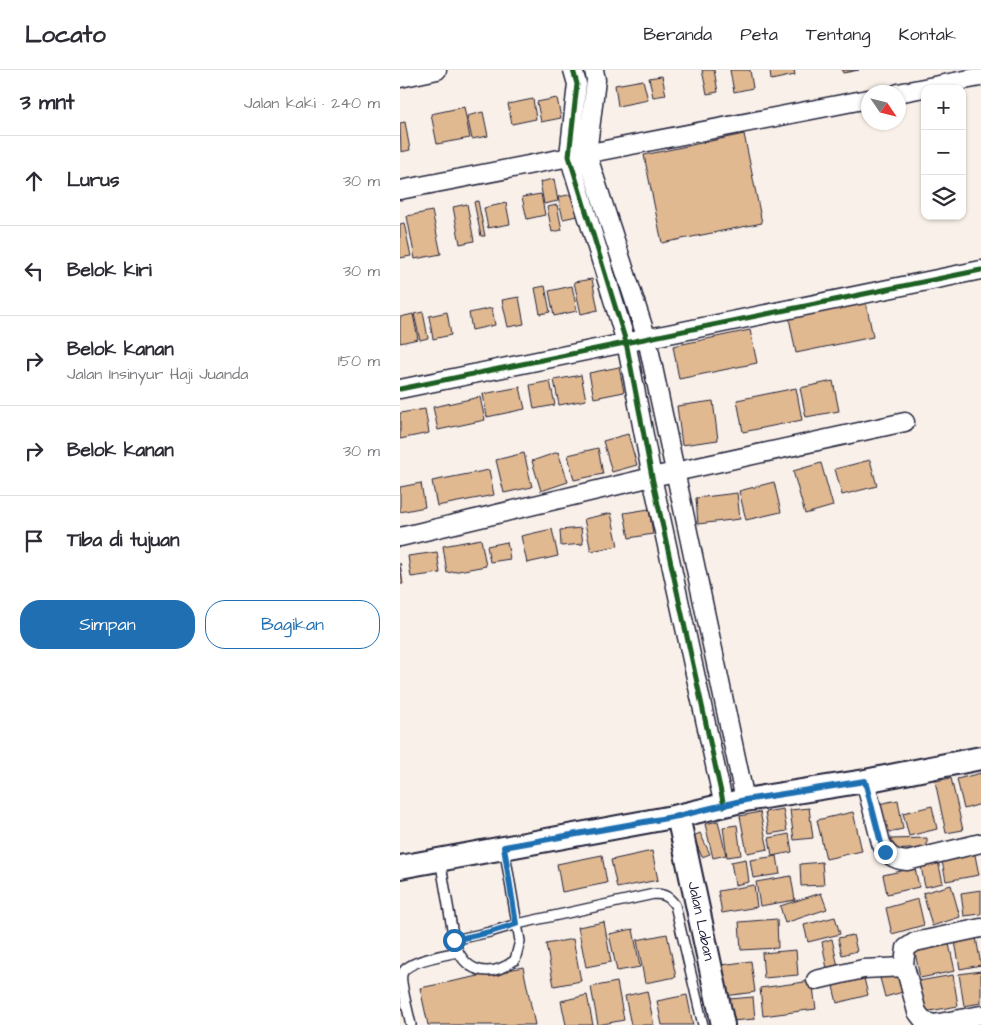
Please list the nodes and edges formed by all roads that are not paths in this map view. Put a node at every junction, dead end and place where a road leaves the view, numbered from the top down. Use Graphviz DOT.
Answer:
graph roads {
  1 [pos="437,70"];
  2 [pos="573,70"];
  3 [pos="594,70"];
  4 [pos="980,77"];
  5 [pos="400,78"];
  6 [pos="906,91"];
  7 [pos="861,100"];
  8 [pos="586,154"];
  9 [pos="569,156"];
  10 [pos="400,190"];
  11 [pos="981,270"];
  12 [pos="647,339"];
  13 [pos="626,342"];
  14 [pos="400,389"];
  15 [pos="905,422"];
  16 [pos="675,472"];
  17 [pos="652,477"];
  18 [pos="400,537"];
  19 [pos="707,619"];
  20 [pos="683,624"];
  21 [pos="981,758"];
  22 [pos="865,781"];
  23 [pos="734,803"];
  24 [pos="678,816"];
  25 [pos="981,843"];
  26 [pos="504,847"];
  27 [pos="440,859"];
  28 [pos="400,867"];
  29 [pos="516,924"];
  30 [pos="981,928"];
  31 [pos="454,940"];
  32 [pos="458,952"];
  33 [pos="905,968"];
  34 [pos="816,980"];
  35 [pos="981,1015"];
  36 [pos="412,1025"];
  37 [pos="703,1025"];
  38 [pos="723,1025"];
  1 -- 5 [label="street"];
  2 -- 9 [label="street"];
  3 -- 8 [label="street"];
  4 -- 6 [label="street"];
  7 -- 8 [label="street"];
  8 -- 9 [label="street"];
  8 -- 12 [label="street"];
  9 -- 10 [label="street"];
  9 -- 13 [label="street"];
  11 -- 12 [label="street"];
  12 -- 13 [label="street"];
  12 -- 16 [label="street"];
  13 -- 14 [label="street"];
  13 -- 17 [label="street"];
  15 -- 16 [label="street"];
  16 -- 17 [label="street"];
  16 -- 19 [label="street"];
  17 -- 18 [label="street"];
  17 -- 20 [label="street"];
  19 -- 20 [label="street"];
  19 -- 23 [label="street"];
  20 -- 23 [label="street"];
  21 -- 22 [label="street"];
  22 -- 23 [label="street"];
  22 -- 25 [label="street"];
  23 -- 24 [label="street"];
  24 -- 26 [label="street"];
  24 -- 38 [label="street, Jalan Laban"];
  26 -- 27 [label="street"];
  26 -- 29 [label="lane"];
  27 -- 28 [label="street"];
  27 -- 31 [label="lane"];
  29 -- 31 [label="lane"];
  29 -- 32 [label="lane"];
  29 -- 37 [label="lane"];
  30 -- 33 [label="street"];
  31 -- 32 [label="lane"];
  32 -- 36 [label="lane"];
  33 -- 34 [label="street"];
  33 -- 35 [label="street"];
}
